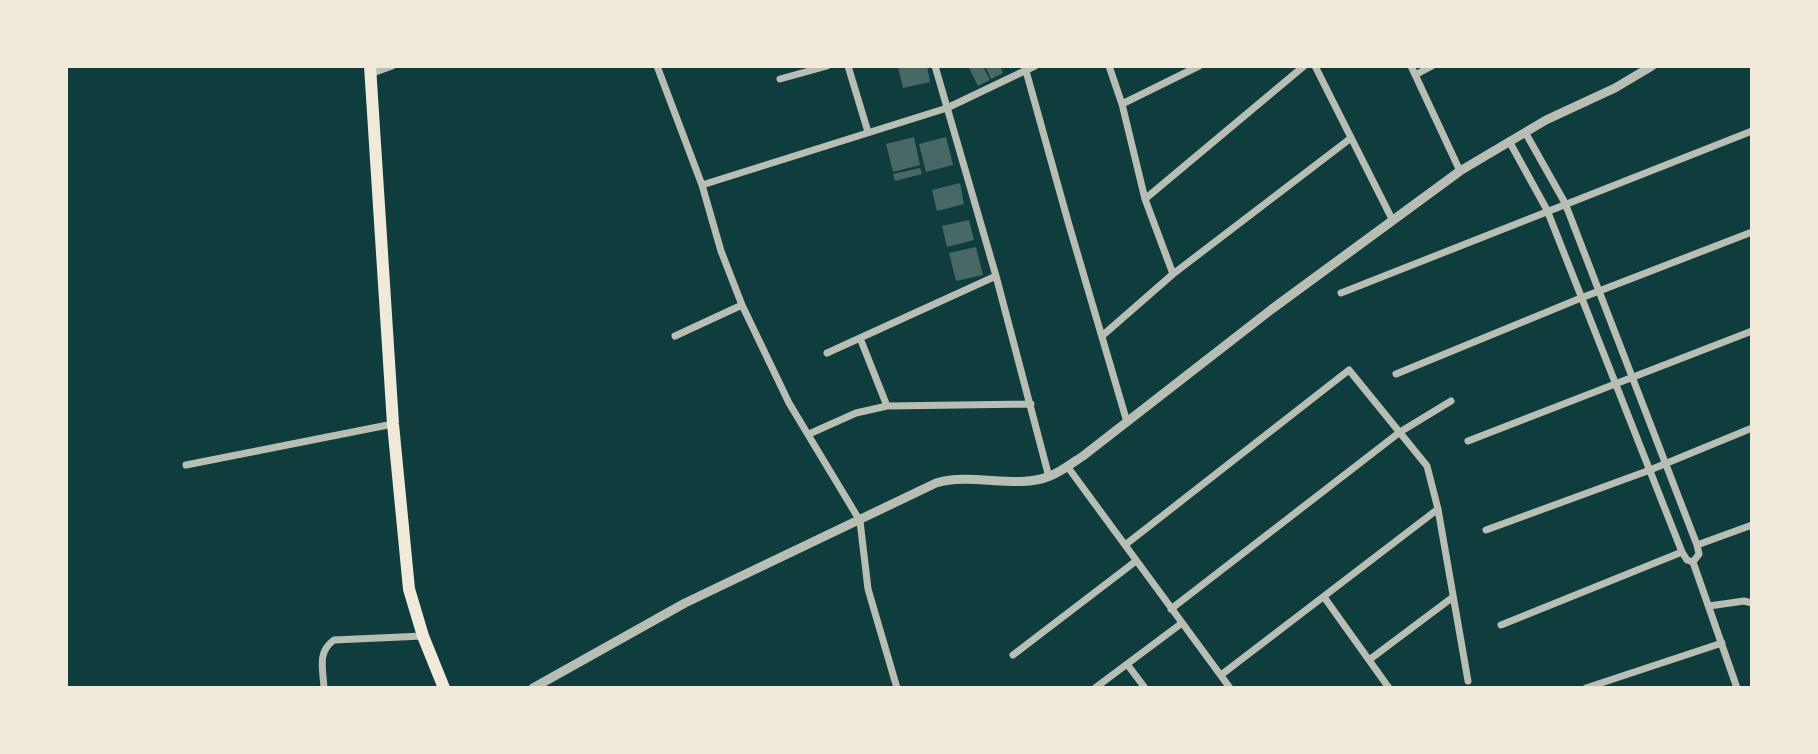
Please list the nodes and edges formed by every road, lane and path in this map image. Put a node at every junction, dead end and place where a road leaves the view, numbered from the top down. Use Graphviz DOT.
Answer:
graph roads {
  1 [pos="392,66"];
  2 [pos="657,66"];
  3 [pos="827,66"];
  4 [pos="848,66"];
  5 [pos="935,66"];
  6 [pos="1035,66"];
  7 [pos="1109,66"];
  8 [pos="1199,66"];
  9 [pos="1304,66"];
  10 [pos="1315,66"];
  11 [pos="1410,66"];
  12 [pos="1432,66"];
  13 [pos="1652,66"];
  14 [pos="370,70"];
  15 [pos="1636,70"];
  16 [pos="1026,71"];
  17 [pos="1415,75"];
  18 [pos="780,79"];
  19 [pos="1122,104"];
  20 [pos="947,108"];
  21 [pos="1752,131"];
  22 [pos="867,132"];
  23 [pos="1525,132"];
  24 [pos="1351,138"];
  25 [pos="1509,141"];
  26 [pos="1460,172"];
  27 [pos="702,185"];
  28 [pos="1145,199"];
  29 [pos="1565,203"];
  30 [pos="1547,210"];
  31 [pos="1393,221"];
  32 [pos="1752,232"];
  33 [pos="1173,274"];
  34 [pos="996,276"];
  35 [pos="1599,291"];
  36 [pos="1341,293"];
  37 [pos="1581,298"];
  38 [pos="741,304"];
  39 [pos="1752,331"];
  40 [pos="675,336"];
  41 [pos="1102,336"];
  42 [pos="860,338"];
  43 [pos="827,353"];
  44 [pos="1396,374"];
  45 [pos="1632,377"];
  46 [pos="1616,385"];
  47 [pos="1451,401"];
  48 [pos="1031,404"];
  49 [pos="887,406"];
  50 [pos="1127,422"];
  51 [pos="393,424"];
  52 [pos="1752,428"];
  53 [pos="1400,432"];
  54 [pos="809,434"];
  55 [pos="1468,441"];
  56 [pos="1665,463"];
  57 [pos="187,465"];
  58 [pos="1067,466"];
  59 [pos="1650,470"];
  60 [pos="1049,477"];
  61 [pos="1438,509"];
  62 [pos="860,521"];
  63 [pos="1752,525"];
  64 [pos="1486,530"];
  65 [pos="1125,545"];
  66 [pos="1697,545"];
  67 [pos="1682,552"];
  68 [pos="1136,561"];
  69 [pos="1693,562"];
  70 [pos="1324,597"];
  71 [pos="1453,597"];
  72 [pos="1752,603"];
  73 [pos="1709,606"];
  74 [pos="1171,609"];
  75 [pos="1182,624"];
  76 [pos="1500,625"];
  77 [pos="423,636"];
  78 [pos="1722,643"];
  79 [pos="1013,655"];
  80 [pos="1369,660"];
  81 [pos="1127,664"];
  82 [pos="1222,675"];
  83 [pos="1468,681"];
  84 [pos="324,688"];
  85 [pos="444,688"];
  86 [pos="533,688"];
  87 [pos="897,688"];
  88 [pos="1096,688"];
  89 [pos="1144,688"];
  90 [pos="1230,688"];
  91 [pos="1389,688"];
  92 [pos="1586,688"];
  93 [pos="1737,688"];
  1 -- 14 [label="street"];
  2 -- 27 [label="street"];
  3 -- 18 [label="street"];
  4 -- 22 [label="street"];
  5 -- 20 [label="street"];
  6 -- 16 [label="street"];
  7 -- 19 [label="street"];
  8 -- 19 [label="street"];
  9 -- 28 [label="street"];
  10 -- 24 [label="street"];
  11 -- 17 [label="street"];
  12 -- 17 [label="street"];
  13 -- 15 [label="street"];
  14 -- 51 [label="highway"];
  15 -- 23 [label="street"];
  16 -- 20 [label="street"];
  16 -- 41 [label="street"];
  17 -- 26 [label="street"];
  19 -- 28 [label="street"];
  20 -- 22 [label="street"];
  20 -- 34 [label="street"];
  21 -- 29 [label="street"];
  22 -- 27 [label="street"];
  23 -- 25 [label="street"];
  23 -- 29 [label="street"];
  24 -- 31 [label="street"];
  24 -- 33 [label="street"];
  25 -- 26 [label="street"];
  25 -- 30 [label="street"];
  26 -- 31 [label="street"];
  27 -- 38 [label="street"];
  28 -- 33 [label="street"];
  29 -- 30 [label="street"];
  29 -- 35 [label="street"];
  30 -- 36 [label="street"];
  30 -- 37 [label="street"];
  31 -- 50 [label="street"];
  32 -- 35 [label="street"];
  33 -- 41 [label="street"];
  34 -- 42 [label="street"];
  34 -- 48 [label="street"];
  35 -- 37 [label="street"];
  35 -- 45 [label="street"];
  37 -- 44 [label="street"];
  37 -- 46 [label="street"];
  38 -- 40 [label="street"];
  38 -- 54 [label="street"];
  39 -- 45 [label="street"];
  41 -- 50 [label="street"];
  42 -- 43 [label="street"];
  42 -- 49 [label="street"];
  45 -- 46 [label="street"];
  45 -- 56 [label="street"];
  46 -- 55 [label="street"];
  46 -- 59 [label="street"];
  47 -- 53 [label="street"];
  48 -- 49 [label="street"];
  48 -- 60 [label="street"];
  49 -- 54 [label="street"];
  50 -- 58 [label="street"];
  51 -- 57 [label="street"];
  51 -- 77 [label="highway"];
  52 -- 56 [label="street"];
  53 -- 61 [label="street"];
  53 -- 65 [label="street"];
  53 -- 74 [label="street"];
  54 -- 62 [label="street"];
  56 -- 59 [label="street"];
  56 -- 66 [label="street"];
  58 -- 60 [label="street"];
  58 -- 65 [label="street"];
  59 -- 64 [label="street"];
  59 -- 67 [label="street"];
  60 -- 62 [label="street"];
  61 -- 70 [label="street"];
  61 -- 71 [label="street"];
  62 -- 86 [label="street"];
  62 -- 87 [label="street"];
  63 -- 66 [label="street"];
  65 -- 68 [label="street"];
  66 -- 69 [label="street"];
  67 -- 69 [label="street"];
  67 -- 76 [label="street"];
  68 -- 74 [label="street"];
  68 -- 79 [label="street"];
  69 -- 73 [label="street"];
  70 -- 80 [label="street"];
  70 -- 82 [label="street"];
  71 -- 80 [label="street"];
  71 -- 83 [label="street"];
  72 -- 73 [label="street"];
  73 -- 78 [label="street"];
  74 -- 75 [label="street"];
  75 -- 81 [label="street"];
  75 -- 82 [label="street"];
  77 -- 84 [label="street"];
  77 -- 85 [label="highway"];
  78 -- 92 [label="street"];
  78 -- 93 [label="street"];
  80 -- 91 [label="street"];
  81 -- 88 [label="street"];
  81 -- 89 [label="street"];
  82 -- 90 [label="street"];
}
